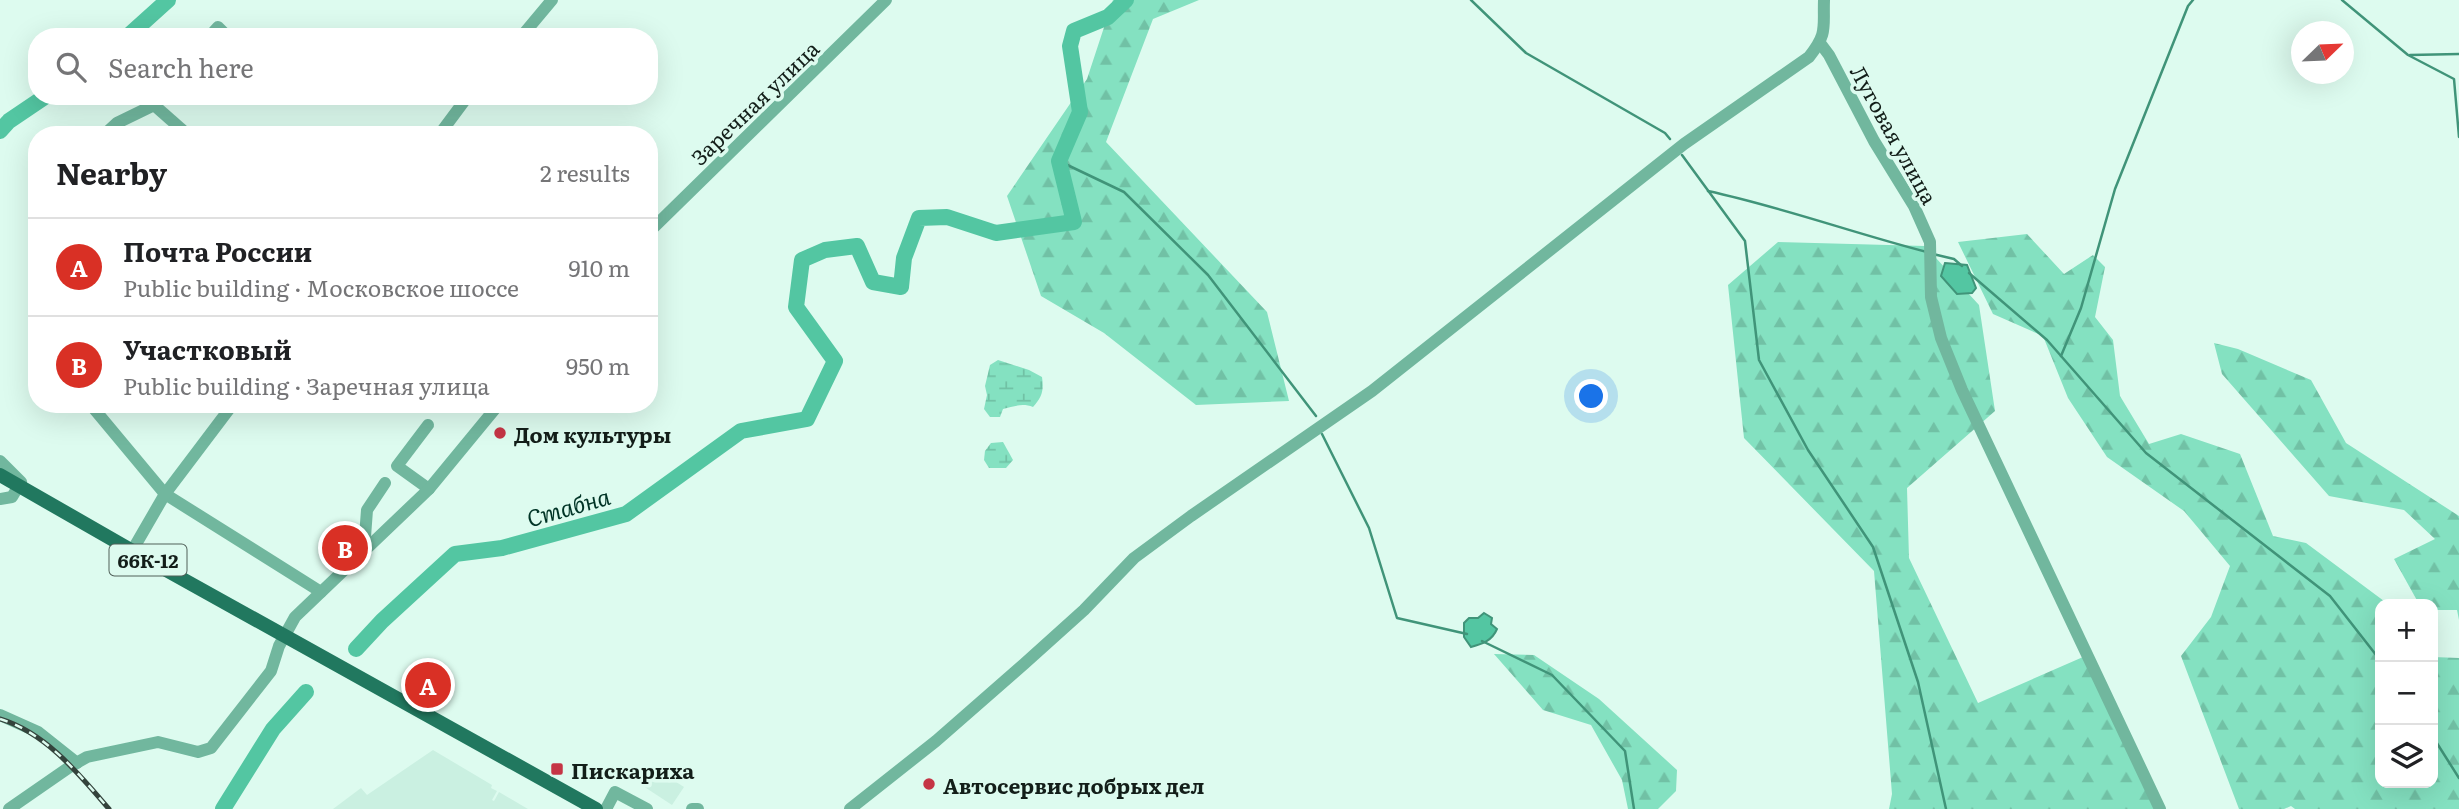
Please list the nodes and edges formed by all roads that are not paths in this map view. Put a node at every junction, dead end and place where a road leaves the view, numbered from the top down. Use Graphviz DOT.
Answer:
graph roads {
  1 [pos="552,0"];
  2 [pos="886,0"];
  3 [pos="1824,0"];
  4 [pos="529,28"];
  5 [pos="1820,43"];
  6 [pos="150,105"];
  7 [pos="161,105"];
  8 [pos="461,105"];
  9 [pos="114,126"];
  10 [pos="180,126"];
  11 [pos="446,126"];
  12 [pos="658,223"];
  13 [pos="98,413"];
  14 [pos="222,413"];
  15 [pos="492,413"];
  16 [pos="428,425"];
  17 [pos="0,461"];
  18 [pos="0,475"];
  19 [pos="385,482"];
  20 [pos="19,486"];
  21 [pos="429,489"];
  22 [pos="165,494"];
  23 [pos="0,499"];
  24 [pos="364,550"];
  25 [pos="132,551"];
  26 [pos="321,592"];
  27 [pos="291,638"];
  28 [pos="0,715"];
  29 [pos="77,763"];
  30 [pos="9,809"];
  31 [pos="596,809"];
  32 [pos="606,809"];
  33 [pos="647,809"];
  34 [pos="692,809"];
  35 [pos="698,809"];
  36 [pos="850,809"];
  37 [pos="2160,809"];
  1 -- 4 [label="street"];
  2 -- 12 [label="street, Заречная улица"];
  3 -- 5 [label="street"];
  5 -- 36 [label="street"];
  5 -- 37 [label="street, Луговая улица"];
  6 -- 9 [label="street"];
  7 -- 10 [label="street"];
  8 -- 11 [label="street"];
  13 -- 22 [label="street"];
  14 -- 22 [label="street"];
  15 -- 21 [label="street"];
  16 -- 21 [label="street"];
  17 -- 20 [label="street"];
  18 -- 20 [label="main road, 66К-12"];
  19 -- 24 [label="street"];
  20 -- 23 [label="street"];
  20 -- 25 [label="main road, 66К-12"];
  21 -- 24 [label="street"];
  22 -- 25 [label="street"];
  22 -- 26 [label="street"];
  24 -- 26 [label="street"];
  25 -- 27 [label="main road, 66К-12"];
  26 -- 27 [label="street"];
  27 -- 29 [label="street"];
  27 -- 31 [label="main road, 66К-12"];
  28 -- 29 [label="street"];
  29 -- 30 [label="street"];
  32 -- 33 [label="street"];
  34 -- 35 [label="street"];
}
